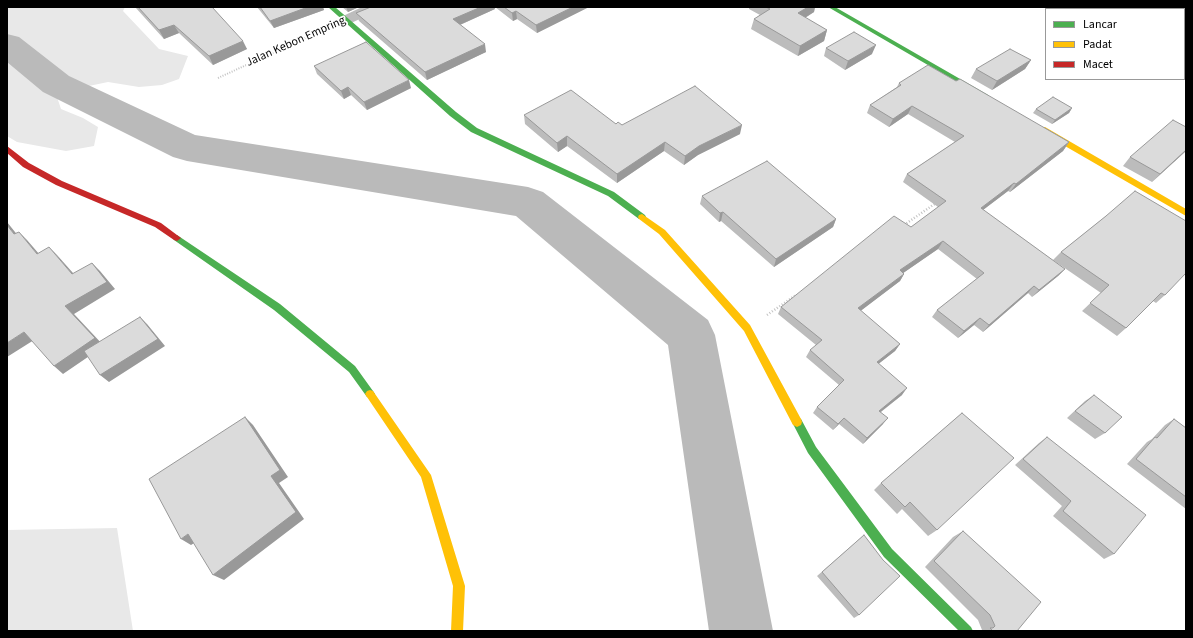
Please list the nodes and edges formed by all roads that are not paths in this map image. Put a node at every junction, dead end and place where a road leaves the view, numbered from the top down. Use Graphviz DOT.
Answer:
graph roads {
  1 [pos="331,7"];
  2 [pos="375,7"];
  3 [pos="831,7"];
  4 [pos="346,20"];
  5 [pos="996,101"];
  6 [pos="1036,126"];
  7 [pos="7,149"];
  8 [pos="1186,213"];
  9 [pos="457,631"];
  10 [pos="967,631"];
  1 -- 4 [label="street"];
  2 -- 4 [label="street, Jalan Kebon Empring"];
  3 -- 5 [label="street"];
  4 -- 10 [label="street"];
  6 -- 8 [label="street"];
  7 -- 9 [label="street"];
}
